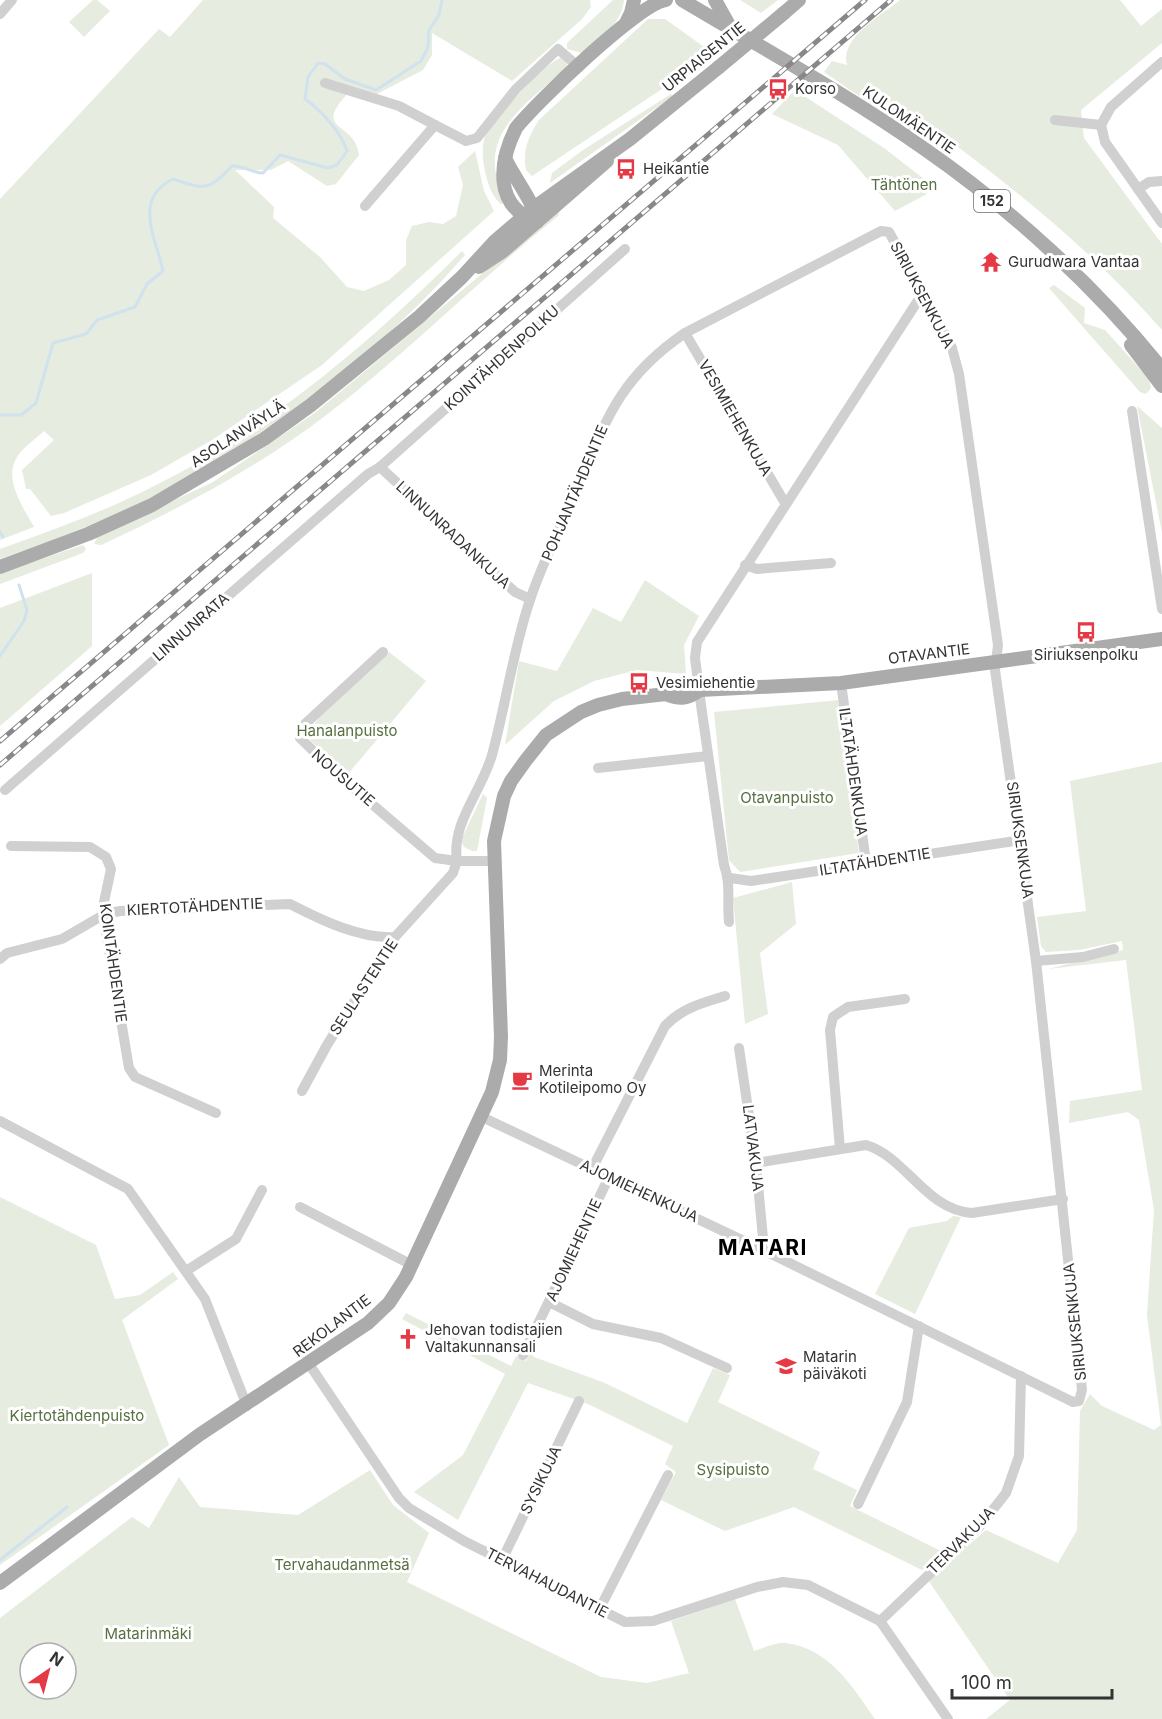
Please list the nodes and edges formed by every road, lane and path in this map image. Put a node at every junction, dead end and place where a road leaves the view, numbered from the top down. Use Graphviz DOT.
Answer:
graph roads {
  1 [pos="12,0"];
  2 [pos="634,0"];
  3 [pos="666,0"];
  4 [pos="682,0"];
  5 [pos="715,0"];
  6 [pos="800,0"];
  7 [pos="0,14"];
  8 [pos="624,26"];
  9 [pos="731,29"];
  10 [pos="1162,62"];
  11 [pos="579,67"];
  12 [pos="326,83"];
  13 [pos="1055,120"];
  14 [pos="435,125"];
  15 [pos="1101,125"];
  16 [pos="630,139"];
  17 [pos="505,158"];
  18 [pos="1162,181"];
  19 [pos="1138,189"];
  20 [pos="365,206"];
  21 [pos="535,207"];
  22 [pos="530,220"];
  23 [pos="1162,223"];
  24 [pos="889,232"];
  25 [pos="625,249"];
  26 [pos="924,297"];
  27 [pos="1096,297"];
  28 [pos="685,333"];
  29 [pos="1162,369"];
  30 [pos="1162,386"];
  31 [pos="1132,411"];
  32 [pos="380,467"];
  33 [pos="785,503"];
  34 [pos="831,563"];
  35 [pos="746,565"];
  36 [pos="0,567"];
  37 [pos="530,599"];
  38 [pos="1162,609"];
  39 [pos="1162,639"];
  40 [pos="383,652"];
  41 [pos="997,662"];
  42 [pos="841,683"];
  43 [pos="700,690"];
  44 [pos="708,756"];
  45 [pos="598,768"];
  46 [pos="5,790"];
  47 [pos="1020,840"];
  48 [pos="11,846"];
  49 [pos="457,861"];
  50 [pos="493,861"];
  51 [pos="866,862"];
  52 [pos="730,878"];
  53 [pos="105,914"];
  54 [pos="729,922"];
  55 [pos="395,937"];
  56 [pos="1114,949"];
  57 [pos="0,959"];
  58 [pos="1036,961"];
  59 [pos="725,996"];
  60 [pos="905,999"];
  61 [pos="739,1048"];
  62 [pos="302,1091"];
  63 [pos="216,1113"];
  64 [pos="482,1117"];
  65 [pos="0,1121"];
  66 [pos="840,1149"];
  67 [pos="756,1163"];
  68 [pos="592,1169"];
  69 [pos="609,1177"];
  70 [pos="262,1190"];
  71 [pos="1063,1199"];
  72 [pos="300,1207"];
  73 [pos="761,1249"];
  74 [pos="412,1265"];
  75 [pos="186,1270"];
  76 [pos="549,1302"];
  77 [pos="919,1326"];
  78 [pos="524,1355"];
  79 [pos="309,1364"];
  80 [pos="727,1368"];
  81 [pos="1021,1376"];
  82 [pos="579,1401"];
  83 [pos="246,1406"];
  84 [pos="668,1475"];
  85 [pos="858,1504"];
  86 [pos="502,1560"];
  87 [pos="0,1583"];
  88 [pos="599,1610"];
  89 [pos="880,1621"];
  90 [pos="948,1719"];
  1 -- 7 [label="street"];
  2 -- 8 [label="main road"];
  3 -- 8 [label="main road"];
  4 -- 9 [label="main road, KULOMÄENTIE / 152"];
  5 -- 9 [label="main road"];
  6 -- 16 [label="main road, URPIAISENTIE, bridge"];
  8 -- 11 [label="main road"];
  9 -- 27 [label="main road, KULOMÄENTIE / 152"];
  10 -- 15 [label="street"];
  11 -- 14 [label="street"];
  11 -- 17 [label="main road"];
  12 -- 14 [label="street"];
  13 -- 15 [label="street"];
  14 -- 20 [label="street"];
  15 -- 19 [label="street"];
  16 -- 21 [label="main road, URPIAISENTIE"];
  16 -- 22 [label="main road, URPIAISENTIE"];
  17 -- 21 [label="main road"];
  17 -- 22 [label="main road"];
  18 -- 19 [label="street"];
  19 -- 23 [label="street"];
  21 -- 22 [label="main road, URPIAISENTIE"];
  22 -- 36 [label="main road, ASOLANVÄYLÄ"];
  24 -- 26 [label="street, SIRIUKSENKUJA"];
  24 -- 28 [label="street, POHJANTÄHDENTIE"];
  25 -- 32 [label="street, KOINTÄHDENPOLKU"];
  26 -- 33 [label="street"];
  26 -- 41 [label="street, SIRIUKSENKUJA"];
  27 -- 29 [label="main road, KULOMÄENTIE / 152"];
  27 -- 30 [label="main road, KULOMÄENTIE / 152"];
  28 -- 33 [label="street, VESIMIEHENKUJA"];
  28 -- 37 [label="street, POHJANTÄHDENTIE"];
  31 -- 38 [label="street"];
  32 -- 37 [label="street, LINNUNRADANKUJA"];
  32 -- 46 [label="street, LINNUNRATA"];
  33 -- 35 [label="street"];
  34 -- 35 [label="street"];
  35 -- 43 [label="street"];
  37 -- 49 [label="street, POHJANTÄHDENTIE"];
  39 -- 41 [label="main road, OTAVANTIE"];
  40 -- 49 [label="street, NOUSUTIE"];
  41 -- 42 [label="main road, OTAVANTIE"];
  41 -- 47 [label="street, SIRIUKSENKUJA"];
  42 -- 43 [label="main road, OTAVANTIE"];
  42 -- 51 [label="street, ILTATÄHDENKUJA"];
  43 -- 44 [label="street"];
  43 -- 50 [label="main road, OTAVANTIE"];
  44 -- 45 [label="street"];
  44 -- 52 [label="street"];
  47 -- 51 [label="street, ILTATÄHDENTIE"];
  47 -- 58 [label="street, SIRIUKSENKUJA"];
  48 -- 53 [label="street, KOINTÄHDENTIE"];
  49 -- 50 [label="street"];
  49 -- 55 [label="street, SEULASTENTIE"];
  50 -- 64 [label="main road, REKOLANTIE"];
  51 -- 52 [label="street, ILTATÄHDENTIE"];
  52 -- 54 [label="street"];
  53 -- 55 [label="street, KIERTOTÄHDENTIE"];
  53 -- 57 [label="street, KIERTOTÄHDENTIE"];
  53 -- 63 [label="street, KOINTÄHDENTIE"];
  55 -- 62 [label="street, SEULASTENTIE"];
  56 -- 58 [label="street"];
  58 -- 71 [label="street, SIRIUKSENKUJA"];
  59 -- 68 [label="street"];
  60 -- 66 [label="street"];
  61 -- 67 [label="street, LATVAKUJA"];
  64 -- 68 [label="street, AJOMIEHENKUJA"];
  64 -- 74 [label="main road, REKOLANTIE"];
  65 -- 75 [label="street"];
  66 -- 67 [label="street"];
  66 -- 71 [label="street"];
  67 -- 73 [label="street, LATVAKUJA"];
  68 -- 69 [label="street, AJOMIEHENKUJA"];
  69 -- 73 [label="street, AJOMIEHENKUJA"];
  69 -- 76 [label="street, AJOMIEHENTIE"];
  70 -- 75 [label="street"];
  71 -- 81 [label="street, SIRIUKSENKUJA"];
  72 -- 74 [label="street"];
  73 -- 77 [label="street, AJOMIEHENKUJA"];
  74 -- 79 [label="main road, REKOLANTIE"];
  75 -- 83 [label="street"];
  76 -- 78 [label="street, AJOMIEHENTIE"];
  76 -- 80 [label="street"];
  77 -- 81 [label="street, AJOMIEHENKUJA"];
  77 -- 85 [label="street"];
  79 -- 83 [label="main road, REKOLANTIE"];
  79 -- 86 [label="street, TERVAHAUDANTIE"];
  81 -- 89 [label="street, TERVAKUJA"];
  82 -- 86 [label="street, SYSIKUJA"];
  83 -- 87 [label="main road, REKOLANTIE"];
  84 -- 88 [label="street"];
  86 -- 88 [label="street, TERVAHAUDANTIE"];
  88 -- 89 [label="street, TERVAHAUDANTIE"];
  89 -- 90 [label="street, TERVAHAUDANTIE"];
}
